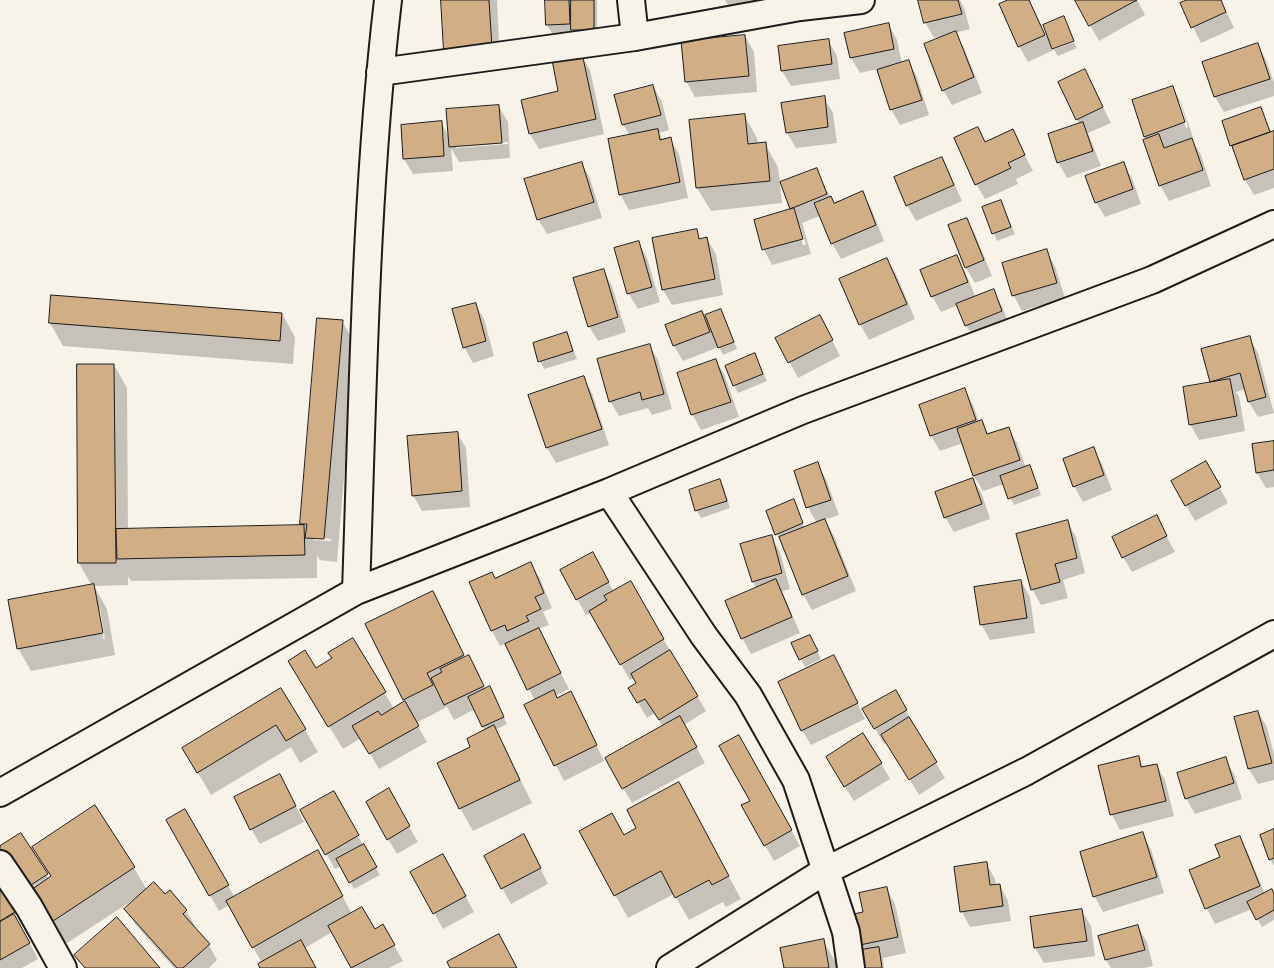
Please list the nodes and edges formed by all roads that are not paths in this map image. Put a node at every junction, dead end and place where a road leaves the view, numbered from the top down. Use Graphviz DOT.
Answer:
graph roads {
  1 [pos="388,0"];
  2 [pos="631,0"];
  3 [pos="861,0"];
  4 [pos="635,37"];
  5 [pos="380,72"];
  6 [pos="1274,224"];
  7 [pos="609,492"];
  8 [pos="356,591"];
  9 [pos="1274,634"];
  10 [pos="0,793"];
  11 [pos="0,864"];
  12 [pos="825,870"];
  13 [pos="63,968"];
  14 [pos="670,968"];
  15 [pos="851,968"];
  1 -- 5 [label="street"];
  2 -- 4 [label="street"];
  3 -- 4 [label="street"];
  4 -- 5 [label="street"];
  5 -- 8 [label="street"];
  6 -- 7 [label="street"];
  7 -- 8 [label="street"];
  7 -- 12 [label="street"];
  8 -- 10 [label="street"];
  9 -- 12 [label="street"];
  11 -- 13 [label="street"];
  12 -- 14 [label="street"];
  12 -- 15 [label="street"];
}
